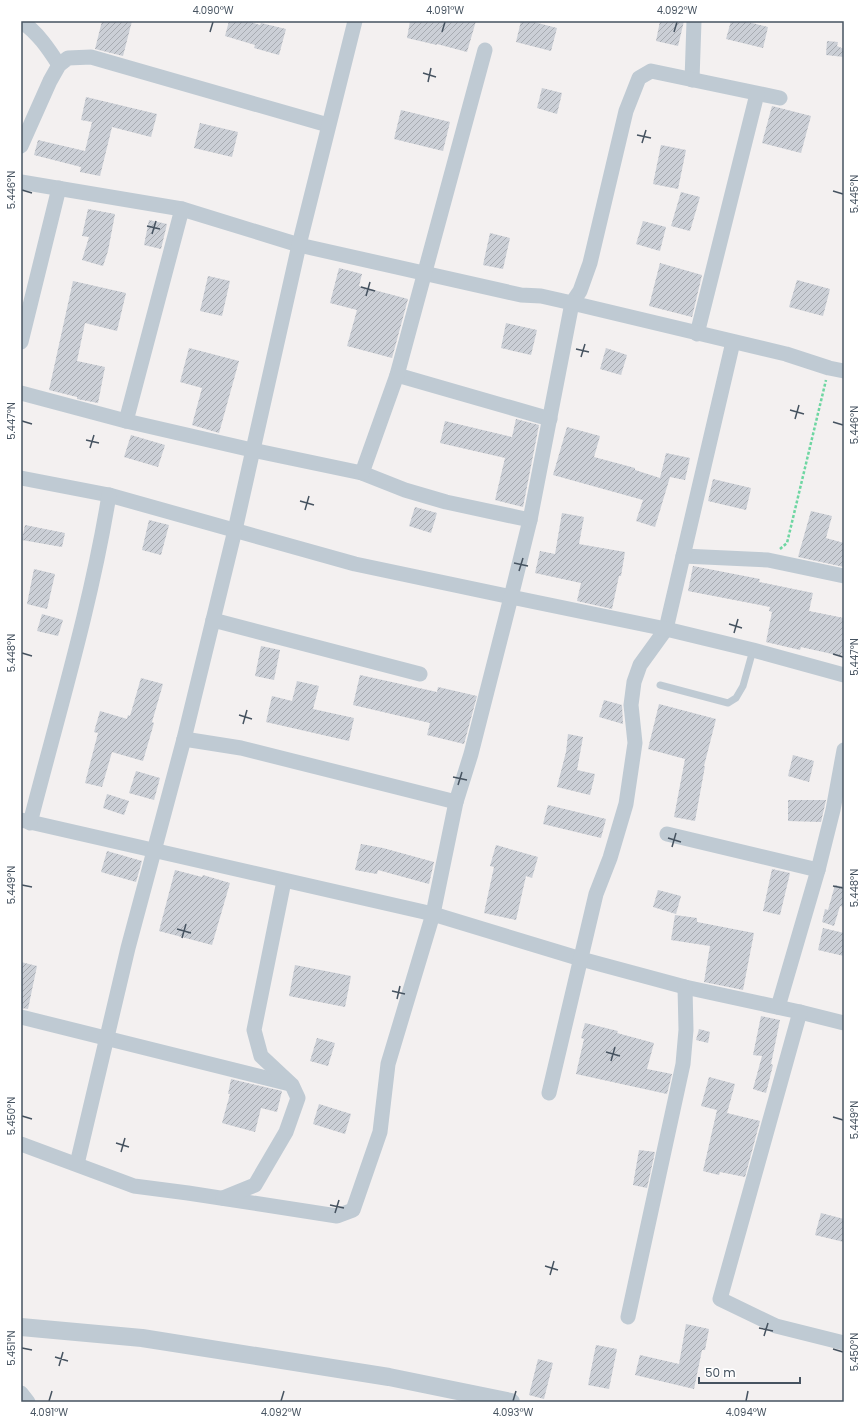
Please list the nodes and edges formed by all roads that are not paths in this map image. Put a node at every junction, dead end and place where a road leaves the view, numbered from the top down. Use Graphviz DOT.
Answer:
graph roads {
  1 [pos="21,21"];
  2 [pos="355,21"];
  3 [pos="694,21"];
  4 [pos="485,50"];
  5 [pos="59,65"];
  6 [pos="692,80"];
  7 [pos="757,94"];
  8 [pos="780,98"];
  9 [pos="328,125"];
  10 [pos="21,146"];
  11 [pos="21,182"];
  12 [pos="59,188"];
  13 [pos="182,209"];
  14 [pos="299,245"];
  15 [pos="424,273"];
  16 [pos="572,303"];
  17 [pos="697,334"];
  18 [pos="21,342"];
  19 [pos="733,342"];
  20 [pos="844,371"];
  21 [pos="398,375"];
  22 [pos="21,393"];
  23 [pos="550,419"];
  24 [pos="126,421"];
  25 [pos="252,450"];
  26 [pos="362,473"];
  27 [pos="21,478"];
  28 [pos="109,495"];
  29 [pos="530,520"];
  30 [pos="235,530"];
  31 [pos="683,556"];
  32 [pos="844,576"];
  33 [pos="511,597"];
  34 [pos="213,620"];
  35 [pos="666,629"];
  36 [pos="753,650"];
  37 [pos="420,674"];
  38 [pos="844,675"];
  39 [pos="660,685"];
  40 [pos="184,739"];
  41 [pos="844,750"];
  42 [pos="456,802"];
  43 [pos="25,822"];
  44 [pos="667,834"];
  45 [pos="154,852"];
  46 [pos="818,870"];
  47 [pos="284,881"];
  48 [pos="434,914"];
  49 [pos="580,959"];
  50 [pos="684,987"];
  51 [pos="778,1007"];
  52 [pos="800,1012"];
  53 [pos="21,1017"];
  54 [pos="844,1023"];
  55 [pos="106,1039"];
  56 [pos="292,1085"];
  57 [pos="549,1093"];
  58 [pos="21,1144"];
  59 [pos="77,1164"];
  60 [pos="222,1198"];
  61 [pos="628,1317"];
  62 [pos="21,1327"];
  63 [pos="844,1343"];
  64 [pos="21,1393"];
  65 [pos="28,1402"];
  66 [pos="511,1402"];
  1 -- 5 [label="street"];
  2 -- 9 [label="street"];
  3 -- 6 [label="street"];
  4 -- 15 [label="street"];
  5 -- 9 [label="street"];
  5 -- 10 [label="street"];
  6 -- 7 [label="street"];
  6 -- 16 [label="street"];
  7 -- 8 [label="street"];
  7 -- 17 [label="street"];
  9 -- 14 [label="street"];
  11 -- 12 [label="street"];
  12 -- 13 [label="street"];
  12 -- 18 [label="street"];
  13 -- 14 [label="street"];
  13 -- 24 [label="street"];
  14 -- 15 [label="street"];
  14 -- 25 [label="street"];
  15 -- 16 [label="street"];
  15 -- 21 [label="street"];
  16 -- 17 [label="street"];
  16 -- 23 [label="street"];
  17 -- 19 [label="street"];
  19 -- 20 [label="street"];
  19 -- 31 [label="street"];
  21 -- 23 [label="street"];
  21 -- 26 [label="street"];
  22 -- 24 [label="street"];
  23 -- 29 [label="street"];
  24 -- 25 [label="street"];
  25 -- 26 [label="street"];
  25 -- 30 [label="street"];
  26 -- 29 [label="street"];
  27 -- 28 [label="street"];
  28 -- 30 [label="street"];
  28 -- 43 [label="street"];
  29 -- 33 [label="street"];
  30 -- 33 [label="street"];
  30 -- 34 [label="street"];
  31 -- 32 [label="street"];
  31 -- 35 [label="street"];
  33 -- 35 [label="street"];
  33 -- 42 [label="street"];
  34 -- 37 [label="street"];
  34 -- 40 [label="street"];
  35 -- 36 [label="street"];
  35 -- 49 [label="street"];
  36 -- 38 [label="street"];
  36 -- 39 [label="lane"];
  40 -- 42 [label="street"];
  40 -- 45 [label="street"];
  41 -- 46 [label="street"];
  42 -- 48 [label="street"];
  43 -- 45 [label="street"];
  44 -- 46 [label="street"];
  45 -- 47 [label="street"];
  45 -- 55 [label="street"];
  46 -- 51 [label="street"];
  47 -- 48 [label="street"];
  47 -- 56 [label="street"];
  48 -- 49 [label="street"];
  48 -- 60 [label="street"];
  49 -- 50 [label="street"];
  49 -- 57 [label="street"];
  50 -- 51 [label="street"];
  50 -- 61 [label="street"];
  51 -- 52 [label="street"];
  52 -- 54 [label="street"];
  52 -- 63 [label="street"];
  53 -- 55 [label="street"];
  55 -- 56 [label="street"];
  55 -- 59 [label="street"];
  56 -- 60 [label="street"];
  58 -- 59 [label="street"];
  59 -- 60 [label="street"];
  62 -- 66 [label="street"];
  64 -- 65 [label="street"];
}
